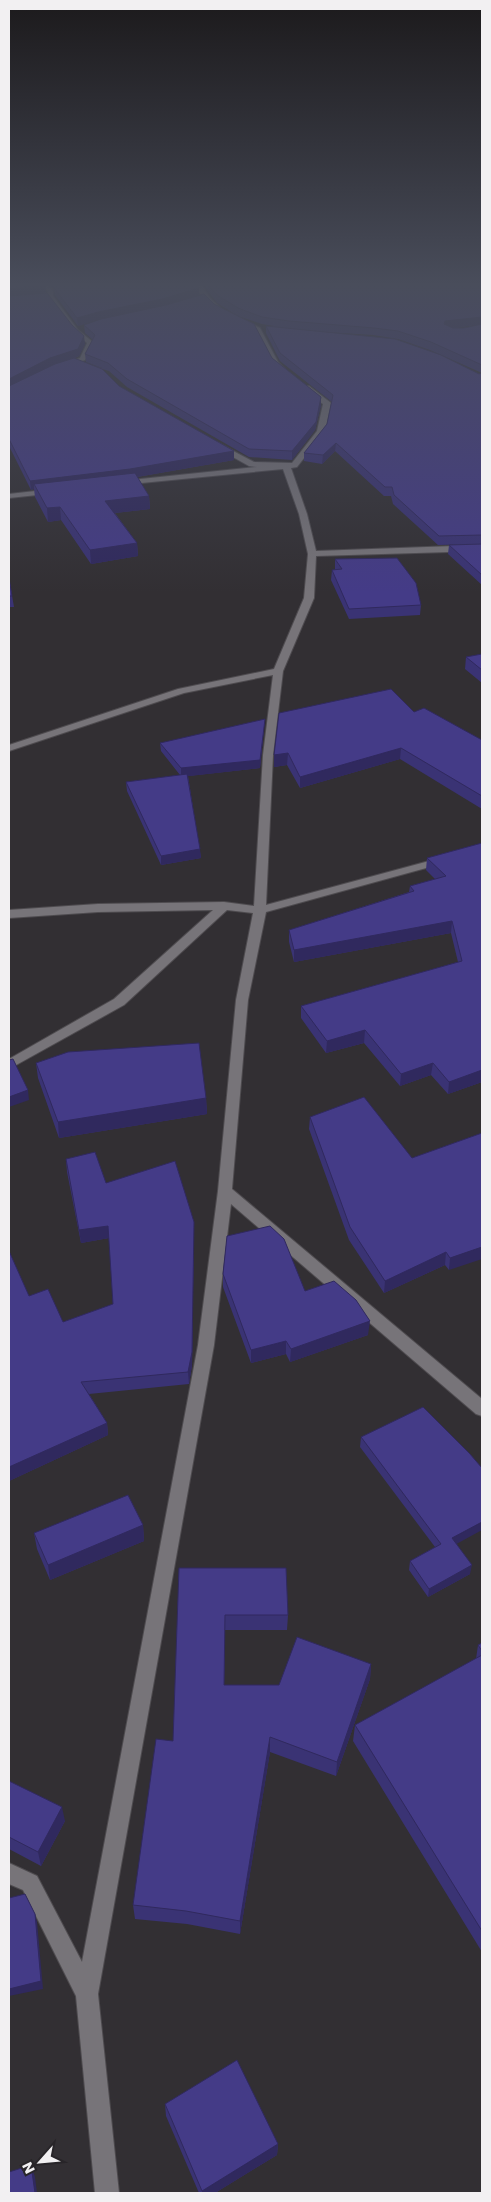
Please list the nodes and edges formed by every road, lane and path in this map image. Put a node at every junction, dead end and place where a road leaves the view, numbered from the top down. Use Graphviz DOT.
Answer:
graph roads {
  1 [pos="304,387"];
  2 [pos="210,440"];
  3 [pos="286,466"];
  4 [pos="111,484"];
  5 [pos="63,490"];
  6 [pos="9,496"];
  7 [pos="482,548"];
  8 [pos="312,554"];
  9 [pos="278,671"];
  10 [pos="9,748"];
  11 [pos="454,857"];
  12 [pos="224,906"];
  13 [pos="260,910"];
  14 [pos="9,914"];
  15 [pos="9,1065"];
  16 [pos="226,1191"];
  17 [pos="482,1410"];
  18 [pos="9,1873"];
  19 [pos="87,1994"];
  20 [pos="107,2193"];
  1 -- 3 [label="street"];
  2 -- 3 [label="street"];
  3 -- 4 [label="street"];
  3 -- 8 [label="street"];
  5 -- 6 [label="street"];
  7 -- 8 [label="street"];
  8 -- 9 [label="street"];
  9 -- 10 [label="street"];
  9 -- 13 [label="street"];
  11 -- 13 [label="street"];
  12 -- 13 [label="street"];
  12 -- 14 [label="street"];
  12 -- 15 [label="street"];
  13 -- 16 [label="street"];
  16 -- 17 [label="street"];
  16 -- 19 [label="street"];
  18 -- 19 [label="street"];
  19 -- 20 [label="street"];
}
